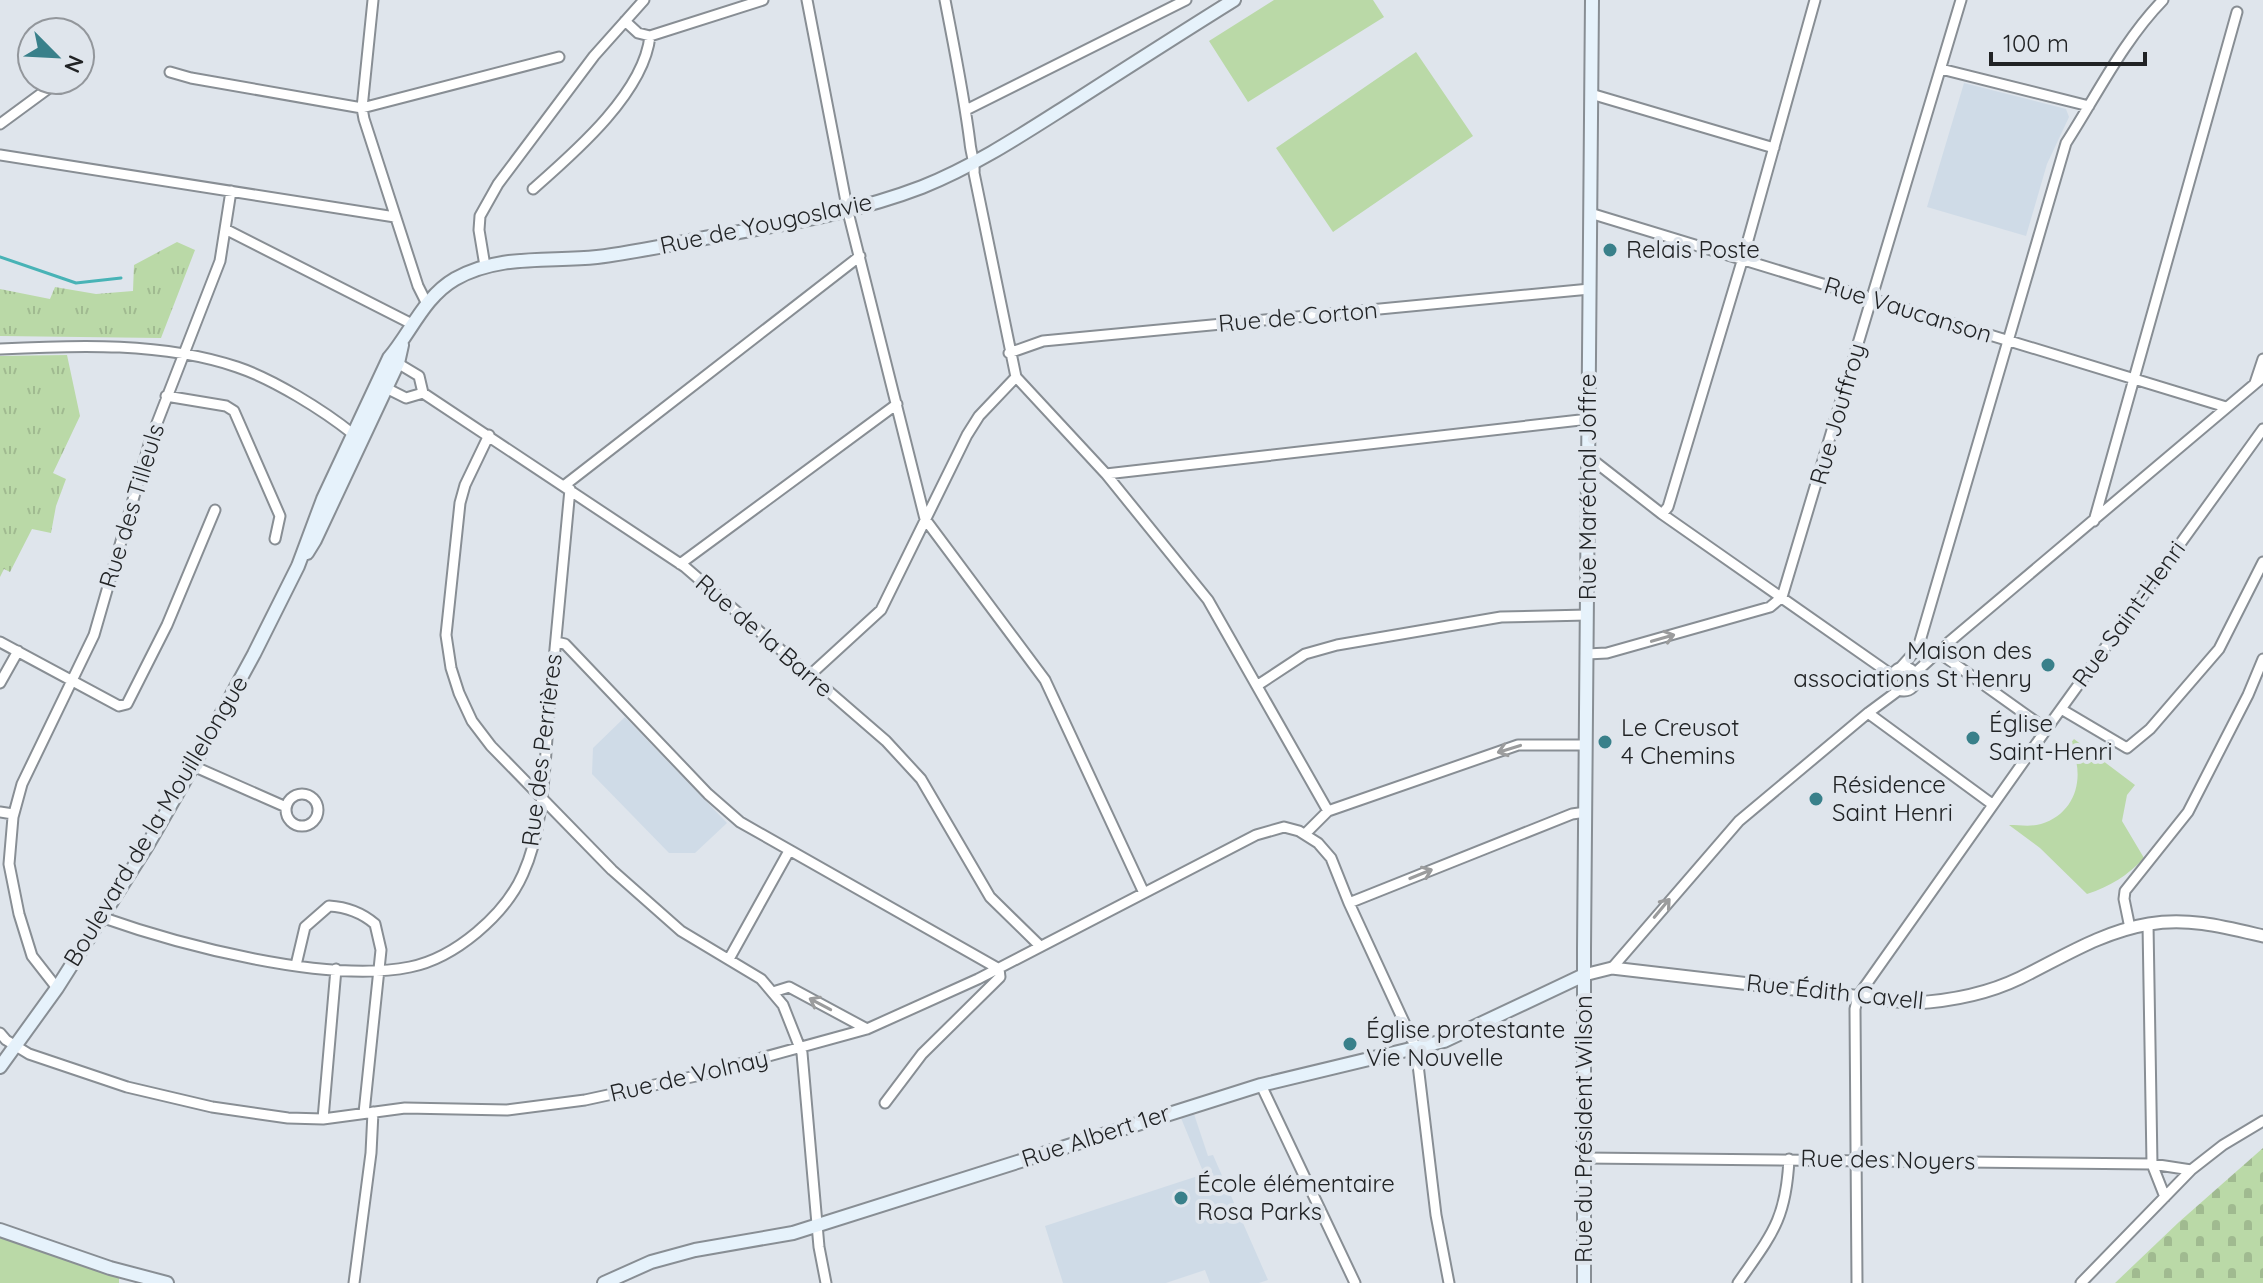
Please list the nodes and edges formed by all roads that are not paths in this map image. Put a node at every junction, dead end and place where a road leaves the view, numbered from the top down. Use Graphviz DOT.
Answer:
graph roads {
  1 [pos="373,0"];
  2 [pos="644,0"];
  3 [pos="763,0"];
  4 [pos="807,0"];
  5 [pos="945,0"];
  6 [pos="1186,0"];
  7 [pos="1234,0"];
  8 [pos="1592,0"];
  9 [pos="1815,0"];
  10 [pos="1961,0"];
  11 [pos="2163,0"];
  12 [pos="2237,12"];
  13 [pos="625,21"];
  14 [pos="650,36"];
  15 [pos="559,57"];
  16 [pos="1941,69"];
  17 [pos="170,72"];
  18 [pos="1591,94"];
  19 [pos="38,96"];
  20 [pos="2089,106"];
  21 [pos="362,108"];
  22 [pos="966,110"];
  23 [pos="0,124"];
  24 [pos="1774,148"];
  25 [pos="0,155"];
  26 [pos="975,162"];
  27 [pos="533,189"];
  28 [pos="231,191"];
  29 [pos="848,212"];
  30 [pos="1590,213"];
  31 [pos="395,217"];
  32 [pos="225,229"];
  33 [pos="860,256"];
  34 [pos="1743,258"];
  35 [pos="485,266"];
  36 [pos="1590,289"];
  37 [pos="1872,299"];
  38 [pos="427,304"];
  39 [pos="412,324"];
  40 [pos="2008,341"];
  41 [pos="0,349"];
  42 [pos="1009,353"];
  43 [pos="184,354"];
  44 [pos="2263,359"];
  45 [pos="393,360"];
  46 [pos="1016,377"];
  47 [pos="2133,380"];
  48 [pos="2259,380"];
  49 [pos="381,386"];
  50 [pos="423,393"];
  51 [pos="166,396"];
  52 [pos="897,404"];
  53 [pos="2226,407"];
  54 [pos="1589,419"];
  55 [pos="2263,429"];
  56 [pos="353,434"];
  57 [pos="489,435"];
  58 [pos="355,454"];
  59 [pos="1589,461"];
  60 [pos="1106,474"];
  61 [pos="568,487"];
  62 [pos="215,510"];
  63 [pos="1662,514"];
  64 [pos="925,519"];
  65 [pos="2094,521"];
  66 [pos="275,539"];
  67 [pos="2263,562"];
  68 [pos="680,564"];
  69 [pos="298,566"];
  70 [pos="1782,597"];
  71 [pos="1587,615"];
  72 [pos="0,642"];
  73 [pos="556,642"];
  74 [pos="18,651"];
  75 [pos="1938,652"];
  76 [pos="1587,654"];
  77 [pos="2263,659"];
  78 [pos="1896,671"];
  79 [pos="1914,674"];
  80 [pos="810,675"];
  81 [pos="74,680"];
  82 [pos="0,683"];
  83 [pos="1258,685"];
  84 [pos="1899,690"];
  85 [pos="2061,709"];
  86 [pos="1868,713"];
  87 [pos="2046,729"];
  88 [pos="1586,745"];
  89 [pos="193,766"];
  90 [pos="541,797"];
  91 [pos="1992,804"];
  92 [pos="286,807"];
  93 [pos="1328,811"];
  94 [pos="0,812"];
  95 [pos="1586,812"];
  96 [pos="13,814"];
  97 [pos="1306,833"];
  98 [pos="789,851"];
  99 [pos="1144,893"];
  100 [pos="1349,903"];
  101 [pos="101,917"];
  102 [pos="2148,924"];
  103 [pos="2130,928"];
  104 [pos="2263,936"];
  105 [pos="1039,945"];
  106 [pos="729,959"];
  107 [pos="296,965"];
  108 [pos="1612,968"];
  109 [pos="336,969"];
  110 [pos="999,969"];
  111 [pos="378,970"];
  112 [pos="1584,975"];
  113 [pos="57,988"];
  114 [pos="773,992"];
  115 [pos="1858,996"];
  116 [pos="867,1029"];
  117 [pos="0,1033"];
  118 [pos="17,1046"];
  119 [pos="801,1048"];
  120 [pos="1416,1048"];
  121 [pos="0,1067"];
  122 [pos="1261,1085"];
  123 [pos="885,1103"];
  124 [pos="368,1112"];
  125 [pos="323,1119"];
  126 [pos="2263,1121"];
  127 [pos="1584,1158"];
  128 [pos="1789,1159"];
  129 [pos="1857,1159"];
  130 [pos="2152,1164"];
  131 [pos="2191,1170"];
  132 [pos="2165,1197"];
  133 [pos="817,1225"];
  134 [pos="0,1230"];
  135 [pos="167,1283"];
  136 [pos="354,1283"];
  137 [pos="604,1283"];
  138 [pos="826,1283"];
  139 [pos="1355,1283"];
  140 [pos="1449,1283"];
  141 [pos="1584,1283"];
  142 [pos="1738,1283"];
  143 [pos="1857,1283"];
  144 [pos="2081,1283"];
  1 -- 21 [label="street"];
  2 -- 13 [label="street"];
  3 -- 14 [label="street"];
  4 -- 29 [label="street"];
  5 -- 22 [label="street"];
  6 -- 22 [label="street"];
  7 -- 26 [label="main road, Rue de Yougoslavie"];
  8 -- 18 [label="main road, Rue Maréchal Joffre"];
  9 -- 24 [label="street"];
  10 -- 16 [label="street, Rue Jouffroy"];
  11 -- 20 [label="street"];
  12 -- 47 [label="street"];
  13 -- 14 [label="street"];
  13 -- 35 [label="street"];
  14 -- 27 [label="street"];
  15 -- 21 [label="street"];
  16 -- 20 [label="street"];
  16 -- 37 [label="street, Rue Jouffroy"];
  17 -- 21 [label="street"];
  18 -- 24 [label="street"];
  18 -- 30 [label="main road, Rue Maréchal Joffre"];
  19 -- 23 [label="street"];
  20 -- 40 [label="street"];
  21 -- 31 [label="street"];
  22 -- 26 [label="street"];
  24 -- 34 [label="street"];
  25 -- 28 [label="street"];
  26 -- 29 [label="main road, Rue de Yougoslavie"];
  26 -- 42 [label="street"];
  28 -- 31 [label="street"];
  28 -- 32 [label="street, Rue des Tilleuls"];
  29 -- 33 [label="street"];
  29 -- 35 [label="main road, Rue de Yougoslavie"];
  30 -- 34 [label="street, Rue Vaucanson"];
  30 -- 36 [label="main road, Rue Maréchal Joffre"];
  31 -- 38 [label="street"];
  32 -- 39 [label="street"];
  32 -- 43 [label="street, Rue des Tilleuls"];
  33 -- 52 [label="street"];
  33 -- 61 [label="street"];
  34 -- 37 [label="street, Rue Vaucanson"];
  34 -- 63 [label="street"];
  35 -- 38 [label="main road, Boulevard de la Mouillelongue"];
  36 -- 42 [label="street, Rue de Corton"];
  36 -- 54 [label="main road, Rue Maréchal Joffre"];
  37 -- 40 [label="street, Rue Vaucanson"];
  37 -- 70 [label="street, Rue Jouffroy"];
  38 -- 39 [label="main road, Boulevard de la Mouillelongue"];
  39 -- 45 [label="main road, Boulevard de la Mouillelongue"];
  40 -- 47 [label="street, Rue Vaucanson"];
  40 -- 78 [label="street"];
  41 -- 43 [label="street"];
  42 -- 46 [label="street"];
  43 -- 51 [label="street, Rue des Tilleuls"];
  43 -- 56 [label="street"];
  44 -- 48 [label="street"];
  45 -- 49 [label="main road, Boulevard de la Mouillelongue"];
  45 -- 50 [label="street, Rue de la Barre"];
  46 -- 60 [label="street"];
  46 -- 64 [label="street"];
  47 -- 53 [label="street, Rue Vaucanson"];
  47 -- 65 [label="street"];
  48 -- 53 [label="street"];
  49 -- 50 [label="street, Rue de la Barre"];
  49 -- 56 [label="main road, Boulevard de la Mouillelongue"];
  49 -- 58 [label="main road, Boulevard de la Mouillelongue"];
  50 -- 57 [label="street, Rue de la Barre"];
  51 -- 66 [label="street"];
  51 -- 81 [label="street, Rue des Tilleuls"];
  52 -- 64 [label="street"];
  52 -- 68 [label="street"];
  53 -- 65 [label="street"];
  54 -- 59 [label="main road, Rue Maréchal Joffre"];
  54 -- 60 [label="street"];
  55 -- 85 [label="street, Rue Saint-Henri"];
  56 -- 58 [label="street"];
  56 -- 69 [label="main road, Boulevard de la Mouillelongue"];
  57 -- 61 [label="street, Rue de la Barre"];
  57 -- 90 [label="street"];
  58 -- 69 [label="main road, Boulevard de la Mouillelongue"];
  59 -- 63 [label="street"];
  59 -- 71 [label="main road, Rue Maréchal Joffre"];
  60 -- 83 [label="street"];
  61 -- 68 [label="street, Rue de la Barre"];
  61 -- 73 [label="street, Rue des Perrières"];
  62 -- 81 [label="street"];
  63 -- 70 [label="street"];
  64 -- 80 [label="street"];
  64 -- 99 [label="street"];
  65 -- 75 [label="street"];
  67 -- 85 [label="street"];
  68 -- 80 [label="street, Rue de la Barre"];
  69 -- 89 [label="main road, Boulevard de la Mouillelongue"];
  76 -- 70 [label="street, one-way"];
  70 -- 78 [label="street"];
  71 -- 76 [label="main road, Rue Maréchal Joffre"];
  71 -- 83 [label="street"];
  72 -- 74 [label="street"];
  73 -- 90 [label="street, Rue des Perrières"];
  73 -- 98 [label="street"];
  74 -- 81 [label="street"];
  74 -- 82 [label="street"];
  75 -- 79 [label="street"];
  75 -- 87 [label="street"];
  76 -- 88 [label="main road, Rue Maréchal Joffre"];
  77 -- 103 [label="street"];
  78 -- 79 [label="street"];
  78 -- 84 [label="street"];
  79 -- 84 [label="street"];
  80 -- 105 [label="street, Rue de la Barre"];
  81 -- 96 [label="street, Rue des Tilleuls"];
  83 -- 93 [label="street"];
  84 -- 86 [label="street"];
  85 -- 87 [label="street, Rue Saint-Henri"];
  86 -- 91 [label="street"];
  108 -- 86 [label="street, one-way"];
  87 -- 91 [label="street, Rue Saint-Henri"];
  88 -- 93 [label="street, one-way"];
  88 -- 95 [label="main road, Rue Maréchal Joffre"];
  89 -- 92 [label="street"];
  89 -- 101 [label="main road, Boulevard de la Mouillelongue"];
  90 -- 106 [label="street"];
  90 -- 111 [label="street, Rue des Perrières"];
  91 -- 115 [label="street, Rue Saint-Henri"];
  93 -- 97 [label="street"];
  94 -- 96 [label="street"];
  100 -- 95 [label="street, one-way"];
  95 -- 112 [label="main road, Rue Maréchal Joffre"];
  96 -- 113 [label="street, Rue des Tilleuls"];
  97 -- 99 [label="street, Rue de Volnay"];
  97 -- 100 [label="street"];
  98 -- 106 [label="street"];
  98 -- 110 [label="street"];
  99 -- 105 [label="street, Rue de Volnay"];
  100 -- 120 [label="street"];
  101 -- 107 [label="street, Rue des Perrières"];
  101 -- 113 [label="main road, Boulevard de la Mouillelongue"];
  102 -- 103 [label="street, Rue Édith Cavell"];
  102 -- 104 [label="street, Rue Édith Cavell"];
  102 -- 130 [label="street"];
  103 -- 115 [label="street, Rue Édith Cavell"];
  105 -- 110 [label="street, Rue de Volnay"];
  106 -- 114 [label="street"];
  107 -- 109 [label="street, Rue des Perrières"];
  107 -- 111 [label="street"];
  108 -- 112 [label="street, Rue Édith Cavell"];
  108 -- 115 [label="street, Rue Édith Cavell"];
  109 -- 111 [label="street, Rue des Perrières"];
  109 -- 125 [label="street"];
  110 -- 116 [label="street, Rue de Volnay"];
  110 -- 123 [label="street"];
  111 -- 124 [label="street"];
  112 -- 120 [label="main road, Rue Albert 1er"];
  112 -- 127 [label="main road, Rue du Président Wilson"];
  113 -- 118 [label="main road, Boulevard de la Mouillelongue"];
  116 -- 114 [label="street, one-way"];
  114 -- 119 [label="street"];
  115 -- 129 [label="street"];
  116 -- 119 [label="street, Rue de Volnay"];
  117 -- 118 [label="street, Rue de Volnay"];
  118 -- 121 [label="main road, Boulevard de la Mouillelongue"];
  118 -- 125 [label="street, Rue de Volnay"];
  119 -- 124 [label="street, Rue de Volnay"];
  119 -- 133 [label="street"];
  120 -- 122 [label="main road, Rue Albert 1er"];
  120 -- 140 [label="street"];
  122 -- 133 [label="main road, Rue Albert 1er"];
  122 -- 139 [label="street"];
  124 -- 125 [label="street, Rue de Volnay"];
  124 -- 136 [label="street"];
  126 -- 131 [label="street"];
  127 -- 128 [label="street, Rue des Noyers"];
  127 -- 141 [label="main road, Rue du Président Wilson"];
  128 -- 129 [label="street, Rue des Noyers"];
  128 -- 142 [label="street"];
  129 -- 130 [label="street, Rue des Noyers"];
  129 -- 143 [label="street"];
  130 -- 131 [label="street, Rue des Noyers"];
  130 -- 132 [label="street"];
  131 -- 132 [label="street"];
  132 -- 144 [label="street"];
  133 -- 137 [label="main road, Rue Albert 1er"];
  133 -- 138 [label="street"];
  134 -- 135 [label="main road"];
}
